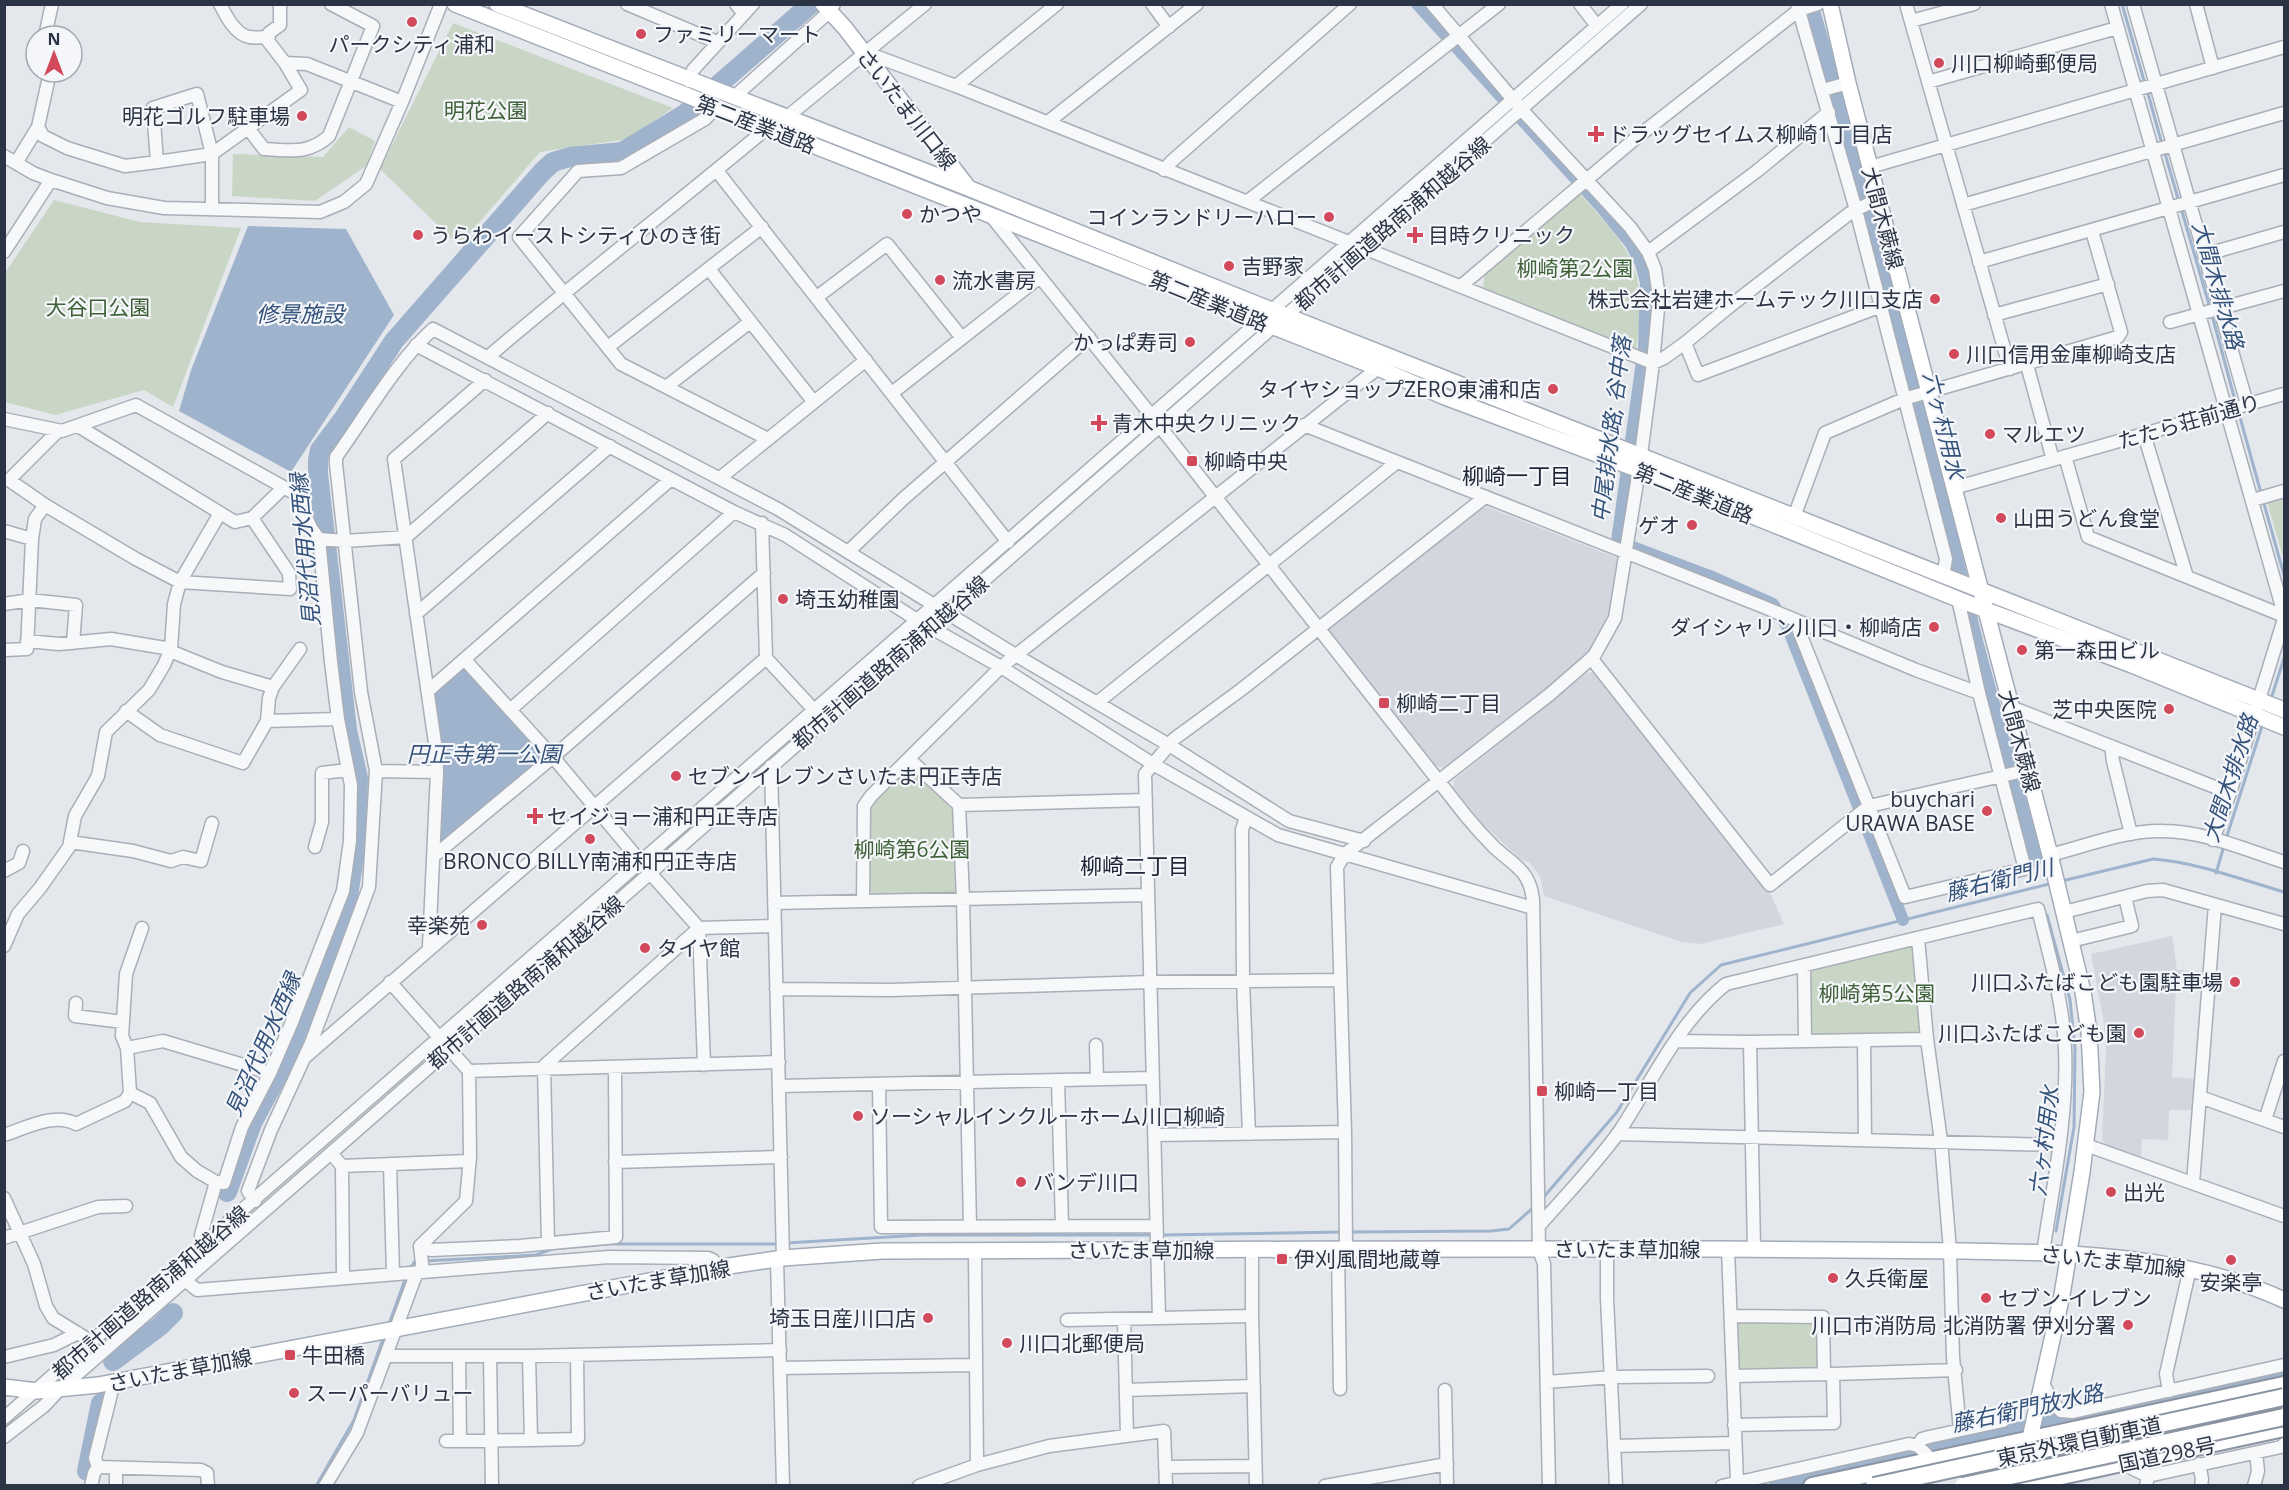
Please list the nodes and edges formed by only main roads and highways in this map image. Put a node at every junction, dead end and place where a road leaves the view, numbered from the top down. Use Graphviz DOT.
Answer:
graph roads {
  1 [pos="455,4"];
  2 [pos="497,4"];
  3 [pos="1830,4"];
  4 [pos="828,7"];
  5 [pos="968,188"];
  6 [pos="990,214"];
  7 [pos="1632,460"];
  8 [pos="1981,591"];
  9 [pos="1986,610"];
  10 [pos="2266,710"];
  11 [pos="2284,727"];
  12 [pos="2069,1254"];
  13 [pos="2284,1300"];
  14 [pos="2284,1384"];
  15 [pos="4,1387"];
  16 [pos="2284,1397"];
  17 [pos="2284,1417"];
  18 [pos="2284,1428"];
  19 [pos="2031,1439"];
  20 [pos="1812,1485"];
  21 [pos="1874,1485"];
  22 [pos="1963,1485"];
  23 [pos="2018,1485"];
  1 -- 6 [label="main road, 第二産業道路"];
  2 -- 5 [label="main road, 第二産業道路"];
  3 -- 8 [label="main road, 大間木蕨線"];
  4 -- 5 [label="main road, さいたま川口線"];
  5 -- 6 [label="main road, さいたま川口線"];
  5 -- 7 [label="main road, 第二産業道路"];
  6 -- 7 [label="main road, 第二産業道路"];
  7 -- 8 [label="main road, 第二産業道路"];
  7 -- 9 [label="main road, 第二産業道路"];
  8 -- 9 [label="main road, 大間木蕨線"];
  8 -- 10 [label="main road, 第二産業道路"];
  9 -- 10 [label="main road, 第二産業道路"];
  9 -- 12 [label="main road, 大間木蕨線"];
  10 -- 11 [label="main road, 第二産業道路"];
  12 -- 13 [label="main road, さいたま草加線"];
  12 -- 15 [label="main road, さいたま草加線"];
  12 -- 19 [label="main road, 大間木蕨線"];
  14 -- 19 [label="highway, 国道298号"];
  16 -- 21 [label="highway, 東京外環自動車道, bridge"];
  17 -- 22 [label="highway, 東京外環自動車道, bridge"];
  18 -- 23 [label="highway, 国道298号"];
  19 -- 20 [label="highway, 国道298号"];
  19 -- 23 [label="main road, 大間木蕨線"];
}
